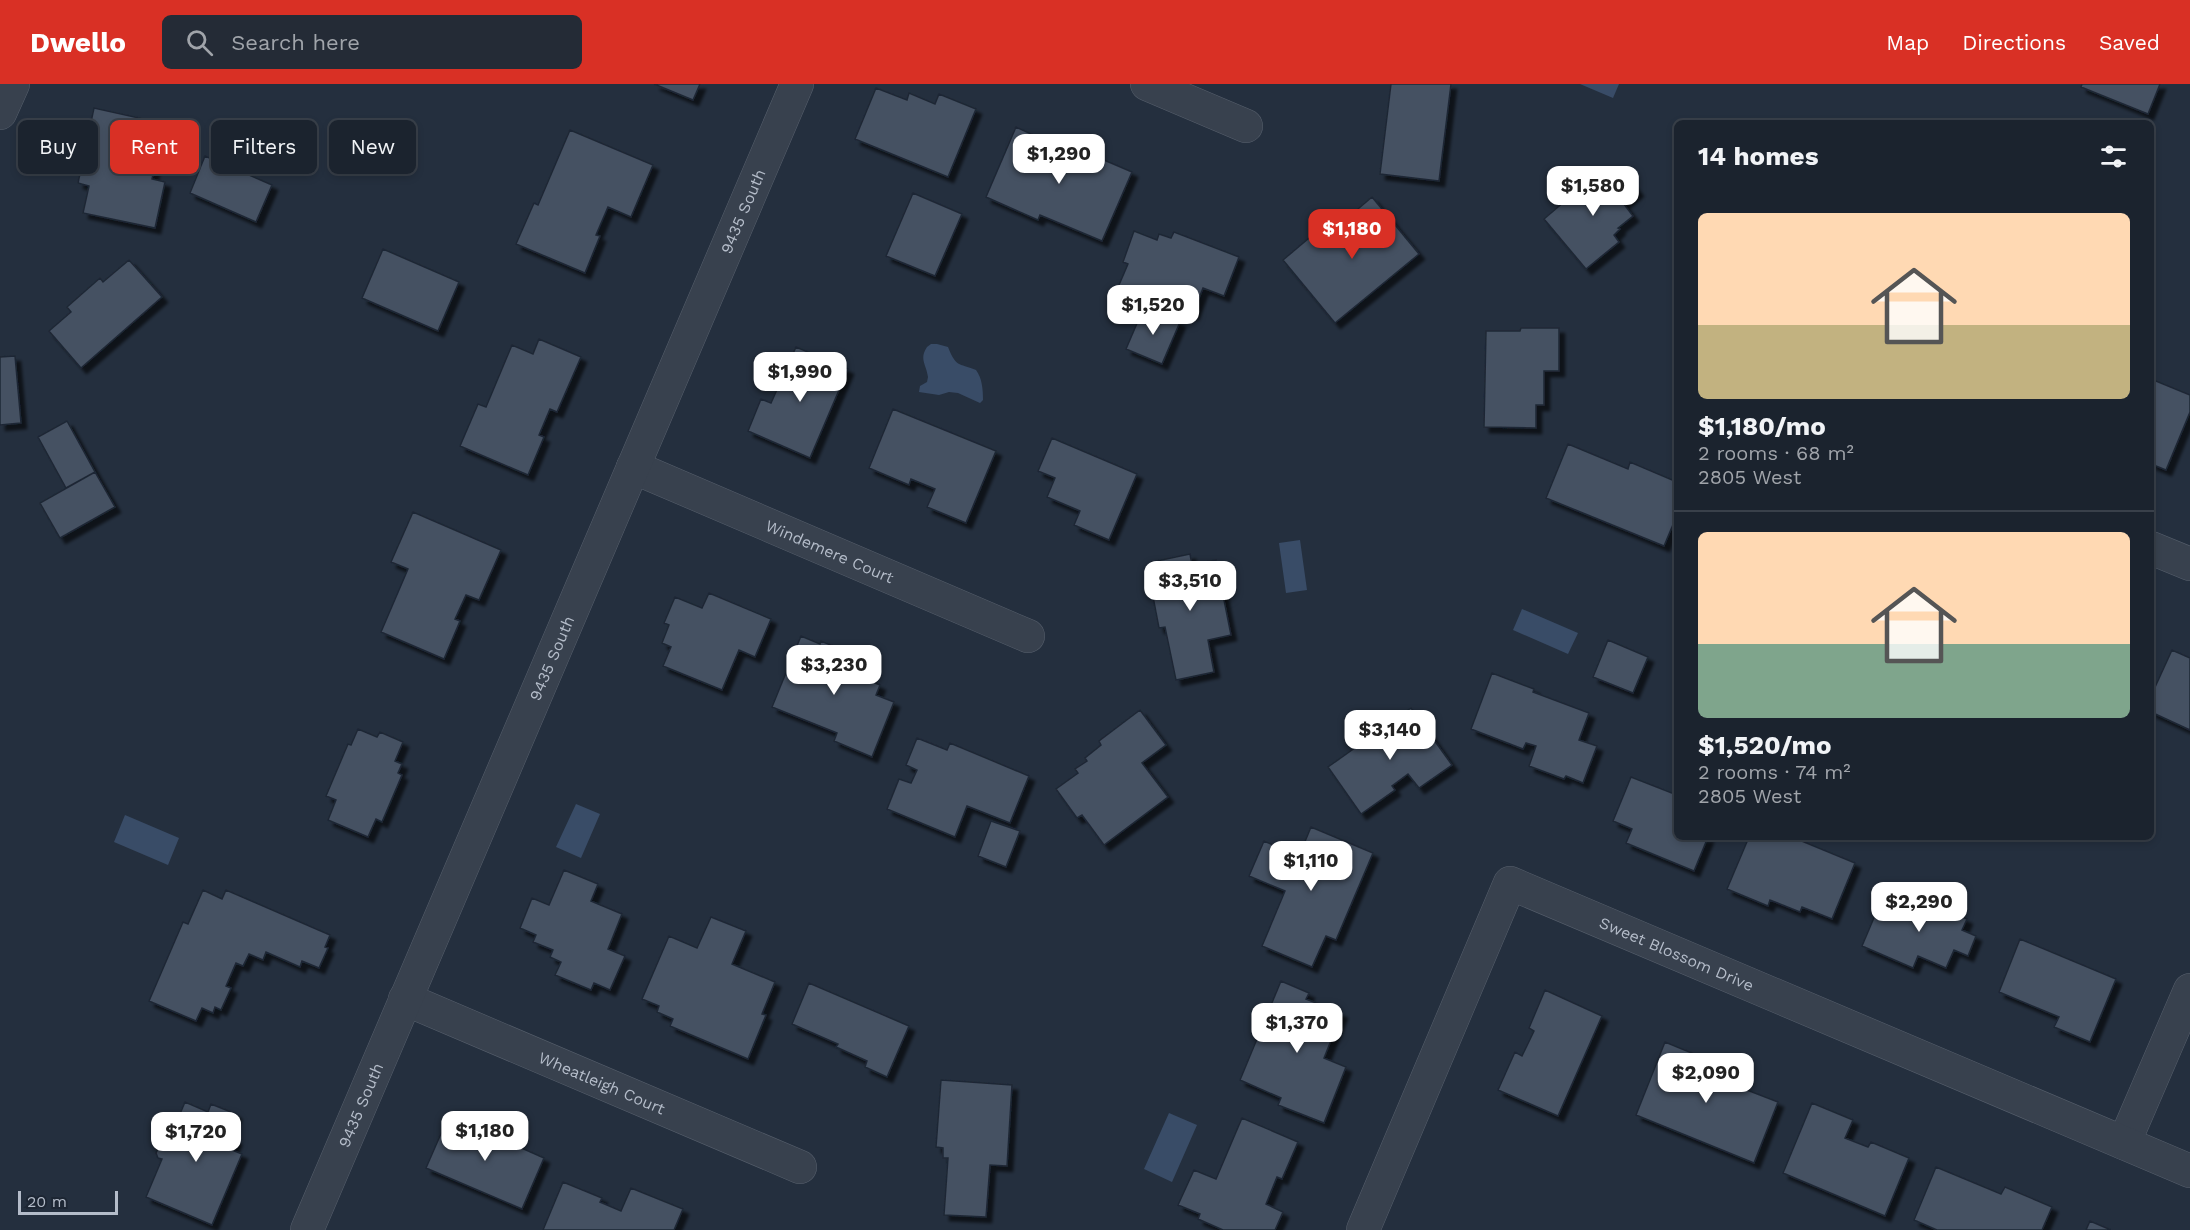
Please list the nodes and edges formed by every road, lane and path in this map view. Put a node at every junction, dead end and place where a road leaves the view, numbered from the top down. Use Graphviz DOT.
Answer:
graph roads {
  1 [pos="13,84"];
  2 [pos="797,84"];
  3 [pos="1147,84"];
  4 [pos="0,113"];
  5 [pos="1246,126"];
  6 [pos="633,467"];
  7 [pos="2154,549"];
  8 [pos="2190,564"];
  9 [pos="1028,636"];
  10 [pos="2190,990"];
  11 [pos="405,999"];
  12 [pos="2124,1143"];
  13 [pos="800,1167"];
  14 [pos="2190,1171"];
  15 [pos="307,1230"];
  16 [pos="1363,1230"];
  1 -- 4 [label="street"];
  2 -- 6 [label="street, 9435 South"];
  3 -- 5 [label="street"];
  6 -- 9 [label="street, Windemere Court"];
  6 -- 11 [label="street, 9435 South"];
  7 -- 8 [label="street"];
  10 -- 12 [label="street"];
  11 -- 13 [label="street, Wheatleigh Court"];
  11 -- 15 [label="street, 9435 South"];
  12 -- 14 [label="street, Sweet Blossom Drive"];
  12 -- 16 [label="street, Sweet Blossom Drive"];
}
